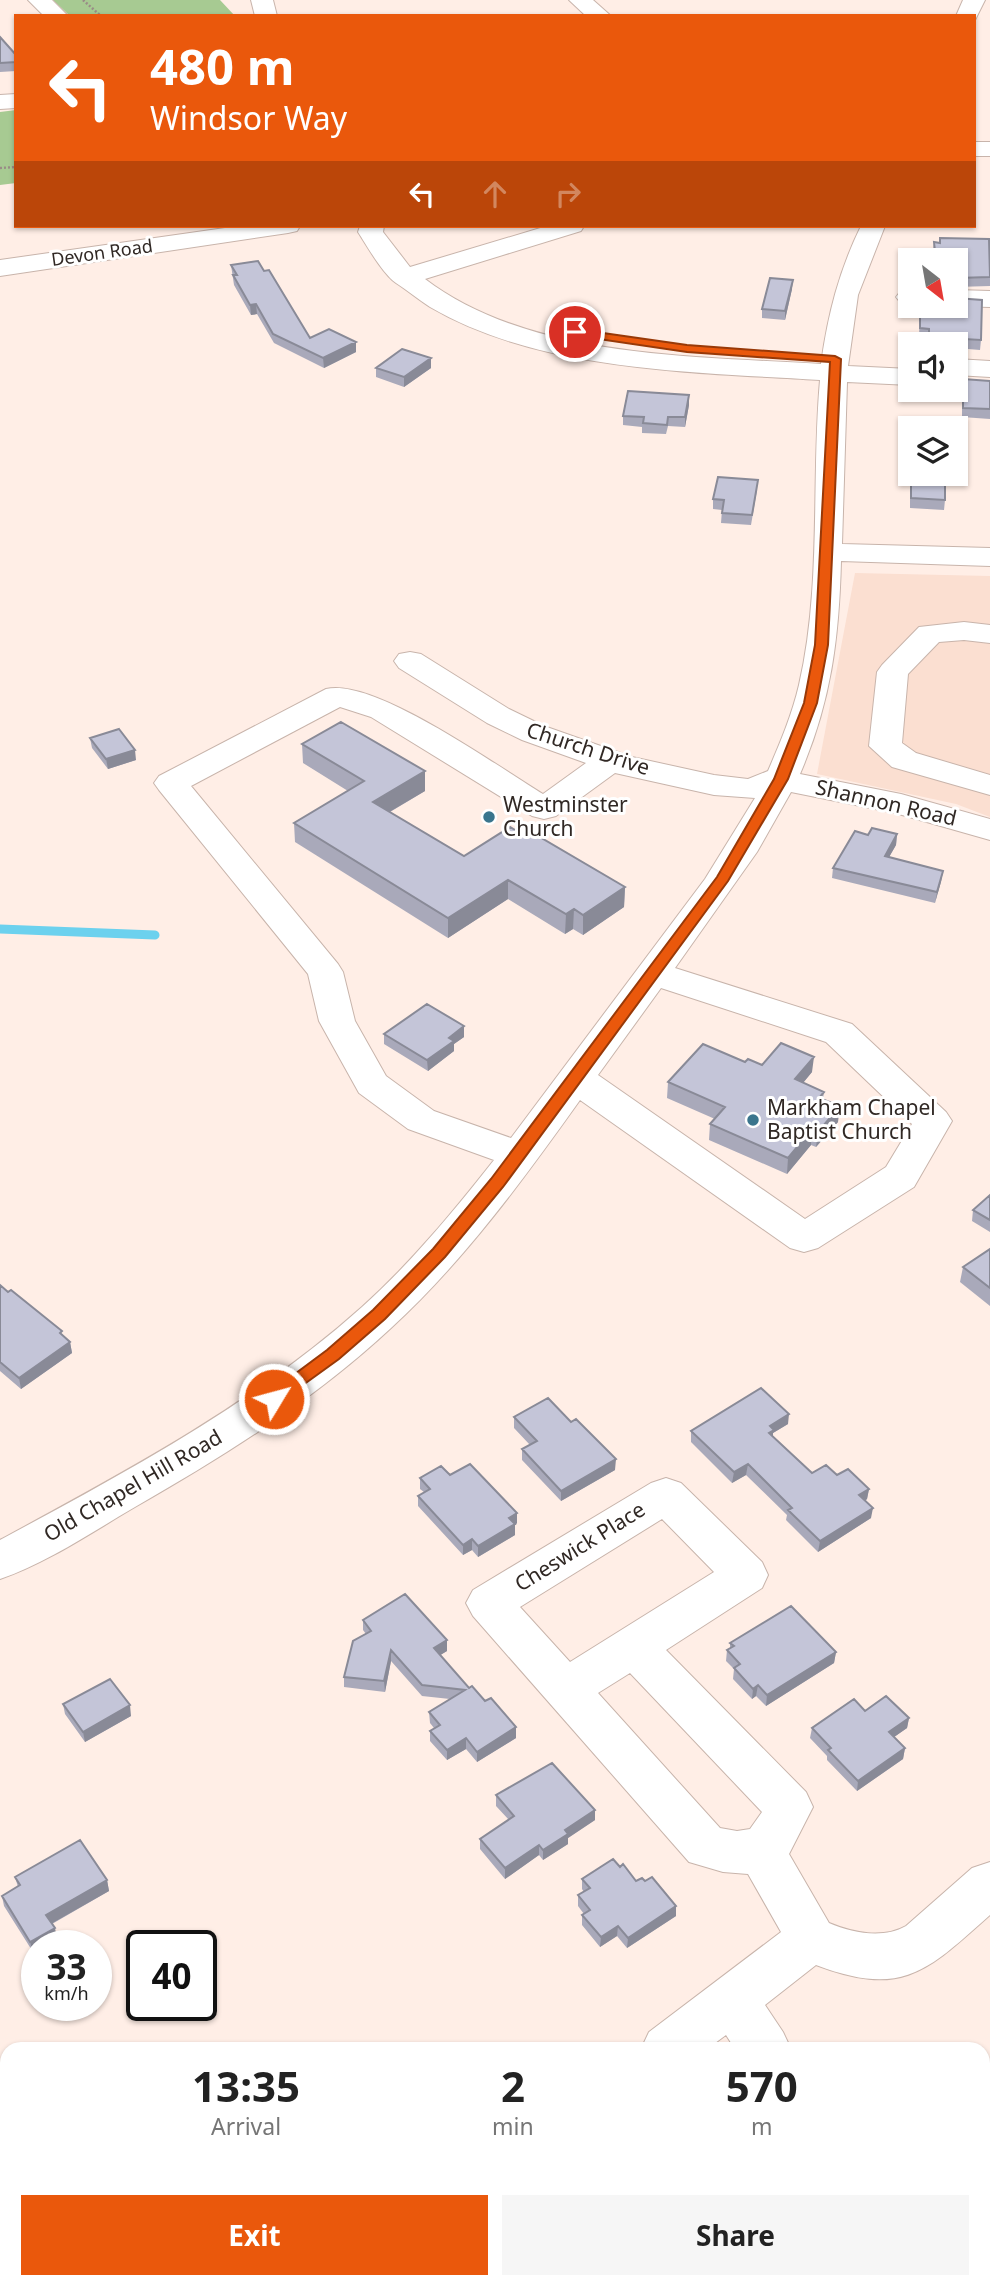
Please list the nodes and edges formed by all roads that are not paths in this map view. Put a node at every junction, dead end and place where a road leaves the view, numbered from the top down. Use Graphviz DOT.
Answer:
graph roads {
  1 [pos="39,0"];
  2 [pos="580,0"];
  3 [pos="55,14"];
  4 [pos="598,14"];
  5 [pos="274,228"];
  6 [pos="371,228"];
  7 [pos="389,228"];
  8 [pos="566,228"];
  9 [pos="872,228"];
  10 [pos="0,268"];
  11 [pos="417,274"];
  12 [pos="968,298"];
  13 [pos="990,299"];
  14 [pos="898,364"];
  15 [pos="835,366"];
  16 [pos="968,368"];
  17 [pos="986,369"];
  18 [pos="968,371"];
  19 [pos="898,375"];
  20 [pos="827,552"];
  21 [pos="990,557"];
  22 [pos="990,634"];
  23 [pos="411,661"];
  24 [pos="610,761"];
  25 [pos="781,779"];
  26 [pos="990,785"];
  27 [pos="990,830"];
  28 [pos="653,973"];
  29 [pos="575,1078"];
  30 [pos="519,1155"];
  31 [pos="0,1561"];
  32 [pos="634,1647"];
  33 [pos="565,1690"];
  34 [pos="761,1850"];
  35 [pos="990,1884"];
  36 [pos="811,1939"];
  37 [pos="732,2001"];
  38 [pos="676,2042"];
  39 [pos="760,2042"];
  1 -- 3 [label="street"];
  2 -- 4 [label="street"];
  5 -- 10 [label="street, Devon Road"];
  6 -- 11 [label="street"];
  7 -- 11 [label="street"];
  8 -- 11 [label="street"];
  9 -- 15 [label="street, Old Chapel Hill Road"];
  11 -- 15 [label="street"];
  12 -- 13 [label="street"];
  14 -- 15 [label="street"];
  15 -- 19 [label="street"];
  15 -- 20 [label="street, Old Chapel Hill Road"];
  16 -- 17 [label="street"];
  17 -- 18 [label="street"];
  20 -- 21 [label="street"];
  20 -- 25 [label="street, Old Chapel Hill Road"];
  22 -- 26 [label="street"];
  23 -- 24 [label="street, Church Drive"];
  24 -- 25 [label="street, Church Drive"];
  24 -- 30 [label="street"];
  25 -- 27 [label="street, Shannon Road"];
  25 -- 28 [label="street, Old Chapel Hill Road"];
  28 -- 29 [label="street, Old Chapel Hill Road"];
  28 -- 29 [label="street"];
  29 -- 30 [label="street, Old Chapel Hill Road"];
  30 -- 31 [label="street, Old Chapel Hill Road"];
  32 -- 33 [label="street, Cheswick Place"];
  32 -- 33 [label="street, Cheswick Place"];
  32 -- 34 [label="street"];
  33 -- 34 [label="street, Cheswick Place"];
  34 -- 36 [label="street"];
  35 -- 36 [label="street"];
  36 -- 37 [label="street"];
  37 -- 38 [label="street"];
  37 -- 39 [label="street"];
}
